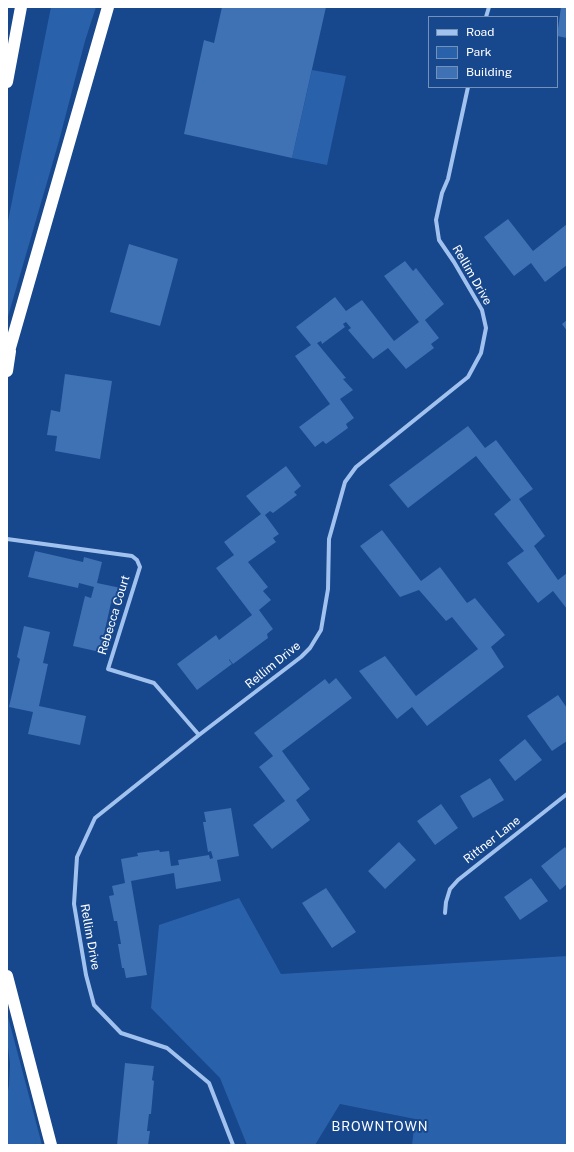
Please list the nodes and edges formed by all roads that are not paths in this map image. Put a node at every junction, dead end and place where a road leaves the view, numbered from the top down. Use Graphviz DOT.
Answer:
graph roads {
  1 [pos="21,7"];
  2 [pos="108,7"];
  3 [pos="7,82"];
  4 [pos="468,88"];
  5 [pos="9,353"];
  6 [pos="7,371"];
  7 [pos="7,539"];
  8 [pos="198,735"];
  9 [pos="567,794"];
  10 [pos="445,913"];
  11 [pos="7,976"];
  12 [pos="51,1145"];
  13 [pos="233,1145"];
  1 -- 3 [label="highway"];
  2 -- 5 [label="highway"];
  4 -- 8 [label="street, Rellim Drive"];
  5 -- 6 [label="highway"];
  7 -- 8 [label="street, Rebecca Court"];
  8 -- 13 [label="street, Rellim Drive"];
  9 -- 10 [label="street, Rittner Lane"];
  11 -- 12 [label="highway"];
}
